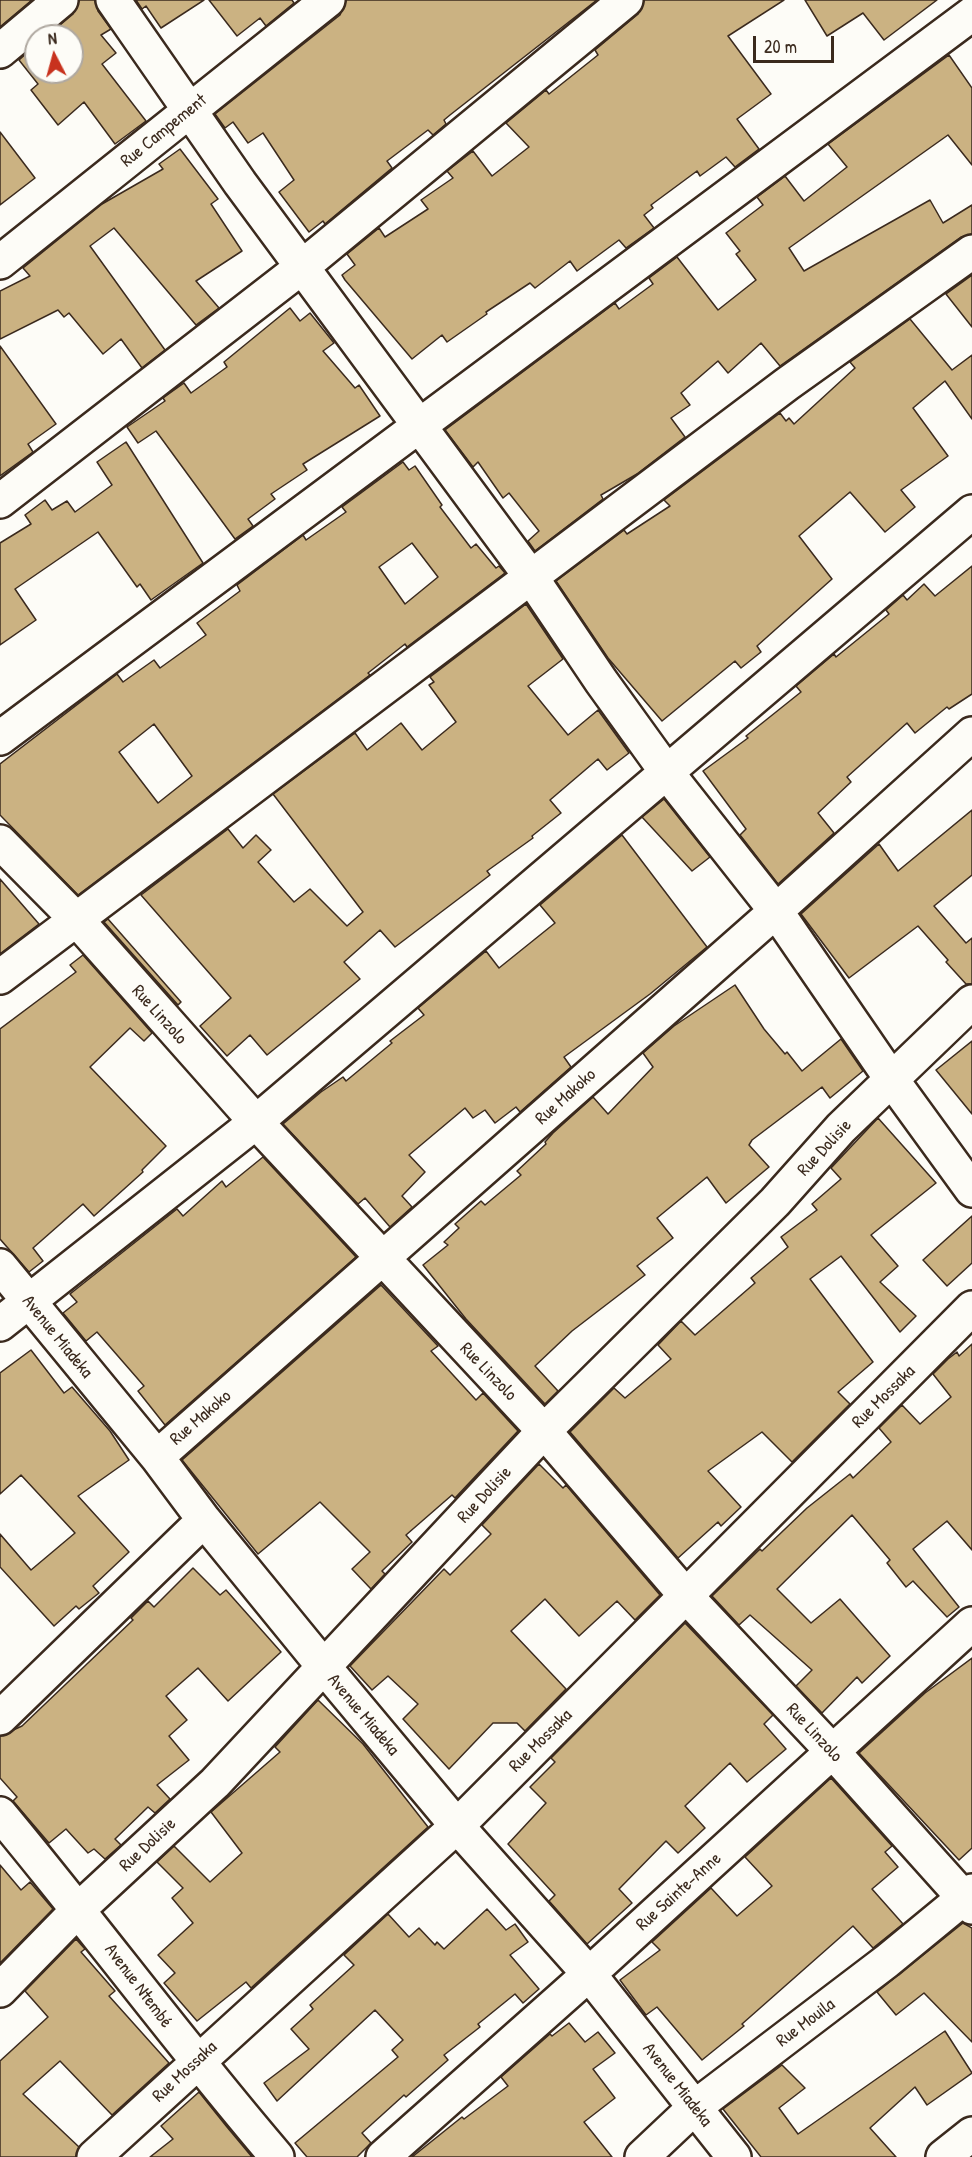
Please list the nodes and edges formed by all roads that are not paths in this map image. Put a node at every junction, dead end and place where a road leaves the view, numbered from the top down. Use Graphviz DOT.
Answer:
graph roads {
  1 [pos="61,0"];
  2 [pos="113,0"];
  3 [pos="328,0"];
  4 [pos="626,0"];
  5 [pos="965,16"];
  6 [pos="0,51"];
  7 [pos="189,110"];
  8 [pos="972,252"];
  9 [pos="0,262"];
  10 [pos="302,267"];
  11 [pos="419,427"];
  12 [pos="0,501"];
  13 [pos="972,512"];
  14 [pos="531,577"];
  15 [pos="972,734"];
  16 [pos="0,738"];
  17 [pos="668,774"];
  18 [pos="0,842"];
  19 [pos="776,911"];
  20 [pos="76,919"];
  21 [pos="0,977"];
  22 [pos="972,1002"];
  23 [pos="892,1080"];
  24 [pos="256,1122"];
  25 [pos="972,1190"];
  26 [pos="383,1259"];
  27 [pos="0,1266"];
  28 [pos="27,1301"];
  29 [pos="972,1308"];
  30 [pos="0,1324"];
  31 [pos="544,1431"];
  32 [pos="157,1457"];
  33 [pos="204,1520"];
  34 [pos="686,1596"];
  35 [pos="972,1624"];
  36 [pos="324,1668"];
  37 [pos="0,1718"];
  38 [pos="833,1752"];
  39 [pos="0,1814"];
  40 [pos="457,1826"];
  41 [pos="969,1899"];
  42 [pos="79,1909"];
  43 [pos="589,1974"];
  44 [pos="0,1990"];
  45 [pos="195,2062"];
  46 [pos="695,2107"];
  47 [pos="972,2134"];
  48 [pos="94,2157"];
  49 [pos="277,2157"];
  50 [pos="383,2157"];
  51 [pos="642,2157"];
  52 [pos="734,2157"];
  53 [pos="943,2157"];
  1 -- 6 [label="street"];
  2 -- 7 [label="street"];
  3 -- 7 [label="street, Rue Campement"];
  4 -- 10 [label="street"];
  5 -- 11 [label="street"];
  7 -- 9 [label="street, Rue Campement"];
  7 -- 10 [label="street"];
  8 -- 14 [label="street"];
  10 -- 11 [label="street"];
  10 -- 12 [label="street"];
  11 -- 14 [label="street"];
  11 -- 16 [label="street"];
  13 -- 17 [label="street"];
  14 -- 17 [label="street"];
  14 -- 20 [label="street"];
  15 -- 19 [label="street, Rue Makoko"];
  17 -- 19 [label="street"];
  17 -- 24 [label="street"];
  18 -- 20 [label="street, Rue Linzolo"];
  19 -- 23 [label="street"];
  19 -- 26 [label="street, Rue Makoko"];
  20 -- 21 [label="street"];
  20 -- 24 [label="street, Rue Linzolo"];
  22 -- 23 [label="street, Rue Dolisie"];
  23 -- 25 [label="street"];
  23 -- 31 [label="street, Rue Dolisie"];
  24 -- 26 [label="street, Rue Linzolo"];
  24 -- 28 [label="street"];
  26 -- 31 [label="street, Rue Linzolo"];
  26 -- 32 [label="street, Rue Makoko"];
  27 -- 28 [label="street, Avenue Miadeka"];
  28 -- 30 [label="street"];
  28 -- 32 [label="street, Avenue Miadeka"];
  29 -- 34 [label="street, Rue Mossaka"];
  31 -- 34 [label="street, Rue Linzolo"];
  31 -- 36 [label="street, Rue Dolisie"];
  32 -- 33 [label="street, Avenue Miadeka"];
  33 -- 36 [label="street, Avenue Miadeka"];
  33 -- 37 [label="street"];
  34 -- 38 [label="street, Rue Linzolo"];
  34 -- 40 [label="street, Rue Mossaka"];
  35 -- 38 [label="street, Rue Sainte-Anne"];
  36 -- 40 [label="street, Avenue Miadeka"];
  36 -- 42 [label="street, Rue Dolisie"];
  38 -- 41 [label="street, Rue Linzolo"];
  38 -- 43 [label="street, Rue Sainte-Anne"];
  39 -- 42 [label="street, Avenue Ntembé"];
  40 -- 43 [label="street, Avenue Miadeka"];
  40 -- 45 [label="street, Rue Mossaka"];
  41 -- 46 [label="street, Rue Mouila"];
  42 -- 44 [label="street, Rue Dolisie"];
  42 -- 45 [label="street, Avenue Ntembé"];
  43 -- 46 [label="street, Avenue Miadeka"];
  43 -- 50 [label="street, Rue Sainte-Anne"];
  45 -- 48 [label="street, Rue Mossaka"];
  45 -- 49 [label="street, Avenue Ntembé"];
  46 -- 51 [label="street, Rue Mouila"];
  46 -- 52 [label="street, Avenue Miadeka"];
  47 -- 53 [label="street"];
}
